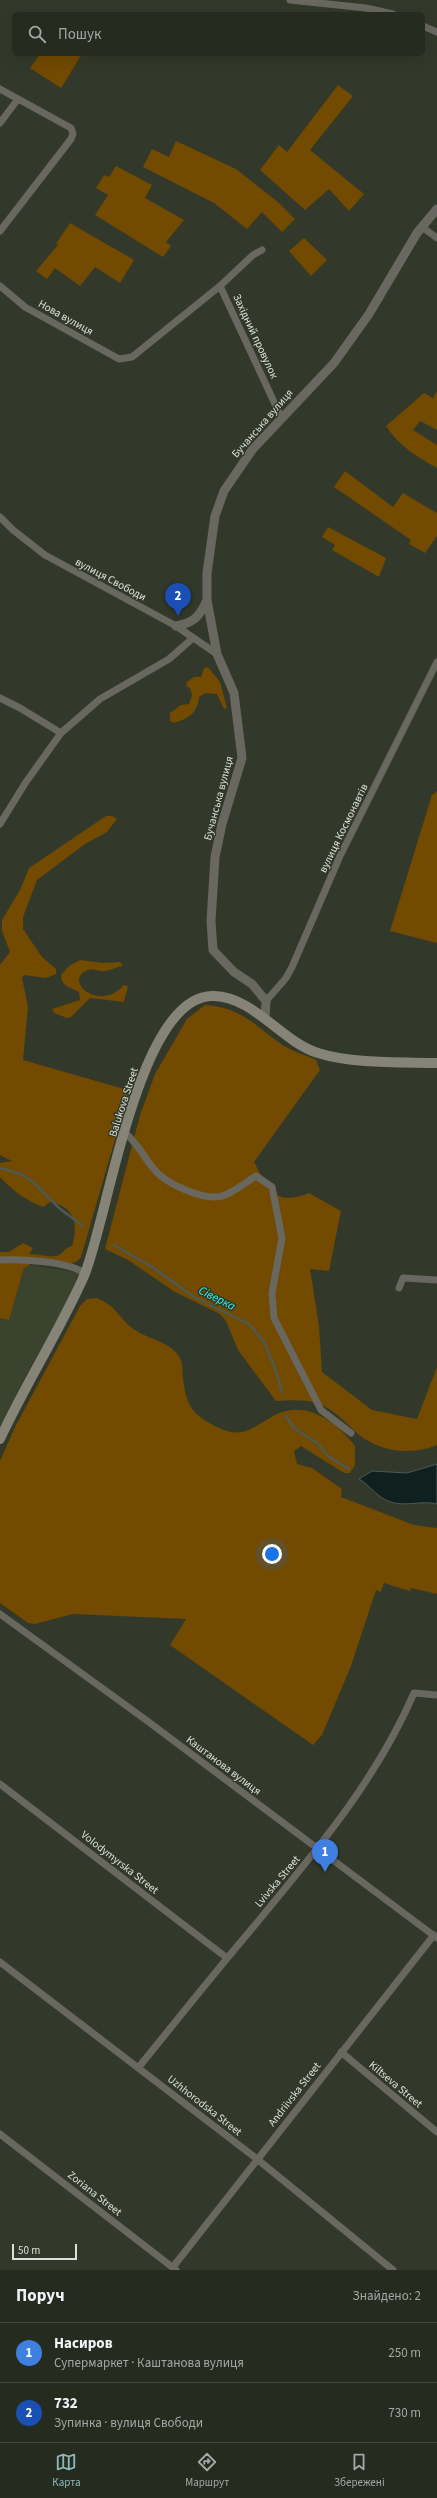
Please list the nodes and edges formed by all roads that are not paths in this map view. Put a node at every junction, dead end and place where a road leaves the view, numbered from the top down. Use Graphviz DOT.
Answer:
graph roads {
  1 [pos="290,0"];
  2 [pos="384,12"];
  3 [pos="425,27"];
  4 [pos="437,32"];
  5 [pos="0,89"];
  6 [pos="18,99"];
  7 [pos="0,123"];
  8 [pos="437,209"];
  9 [pos="422,227"];
  10 [pos="0,231"];
  11 [pos="437,238"];
  12 [pos="262,250"];
  13 [pos="0,286"];
  14 [pos="220,286"];
  15 [pos="126,359"];
  16 [pos="281,417"];
  17 [pos="0,517"];
  18 [pos="207,600"];
  19 [pos="176,626"];
  20 [pos="192,638"];
  21 [pos="217,654"];
  22 [pos="437,662"];
  23 [pos="0,698"];
  24 [pos="61,733"];
  25 [pos="0,824"];
  26 [pos="266,1000"];
  27 [pos="265,1018"];
  28 [pos="437,1063"];
  29 [pos="124,1132"];
  30 [pos="0,1260"];
  31 [pos="85,1274"];
  32 [pos="437,1280"];
  33 [pos="399,1288"];
  34 [pos="351,1433"];
  35 [pos="0,1439"];
  36 [pos="0,1614"];
  37 [pos="437,1695"];
  38 [pos="0,1784"];
  39 [pos="318,1849"];
  40 [pos="435,1936"];
  41 [pos="227,1958"];
  42 [pos="0,1962"];
  43 [pos="341,2052"];
  44 [pos="138,2068"];
  45 [pos="437,2132"];
  46 [pos="0,2134"];
  47 [pos="257,2159"];
  48 [pos="175,2269"];
  49 [pos="393,2270"];
  1 -- 2 [label="street"];
  3 -- 4 [label="street"];
  5 -- 6 [label="street"];
  6 -- 7 [label="street"];
  6 -- 10 [label="street"];
  8 -- 9 [label="street, Бучанська вулиця"];
  9 -- 11 [label="street"];
  9 -- 16 [label="street, Бучанська вулиця"];
  12 -- 14 [label="street, Західний провулок"];
  13 -- 15 [label="street, Нова вулиця"];
  14 -- 15 [label="street, Західний провулок"];
  14 -- 16 [label="street, Західний провулок"];
  16 -- 18 [label="street, Бучанська вулиця"];
  17 -- 19 [label="street, вулиця Свободи"];
  18 -- 19 [label="street"];
  18 -- 21 [label="street, Бучанська вулиця"];
  19 -- 20 [label="street, вулиця Свободи"];
  20 -- 21 [label="street, вулиця Свободи"];
  20 -- 24 [label="street"];
  21 -- 26 [label="street, Бучанська вулиця"];
  22 -- 26 [label="street, вулиця Космонавтів"];
  23 -- 24 [label="street"];
  24 -- 25 [label="street"];
  26 -- 27 [label="street"];
  27 -- 28 [label="main road, Balukova Street"];
  27 -- 29 [label="main road, Balukova Street"];
  29 -- 31 [label="main road, Balukova Street"];
  29 -- 34 [label="street"];
  30 -- 31 [label="street"];
  31 -- 35 [label="main road, Balukova Street"];
  32 -- 33 [label="street"];
  36 -- 39 [label="street, Каштанова вулиця"];
  37 -- 39 [label="street, Lvivska Street"];
  38 -- 41 [label="street, Volodymyrska Street"];
  39 -- 40 [label="street, Каштанова вулиця"];
  39 -- 41 [label="street, Lvivska Street"];
  40 -- 43 [label="street, Andriivska Street"];
  41 -- 44 [label="street, Lvivska Street"];
  42 -- 44 [label="street, Uzhhorodska Street"];
  43 -- 45 [label="street, Kiltseva Street"];
  43 -- 47 [label="street, Andriivska Street"];
  44 -- 47 [label="street, Uzhhorodska Street"];
  46 -- 48 [label="street, Zoriana Street"];
  47 -- 48 [label="street, Andriivska Street"];
  47 -- 49 [label="street, Uzhhorodska Street"];
}
